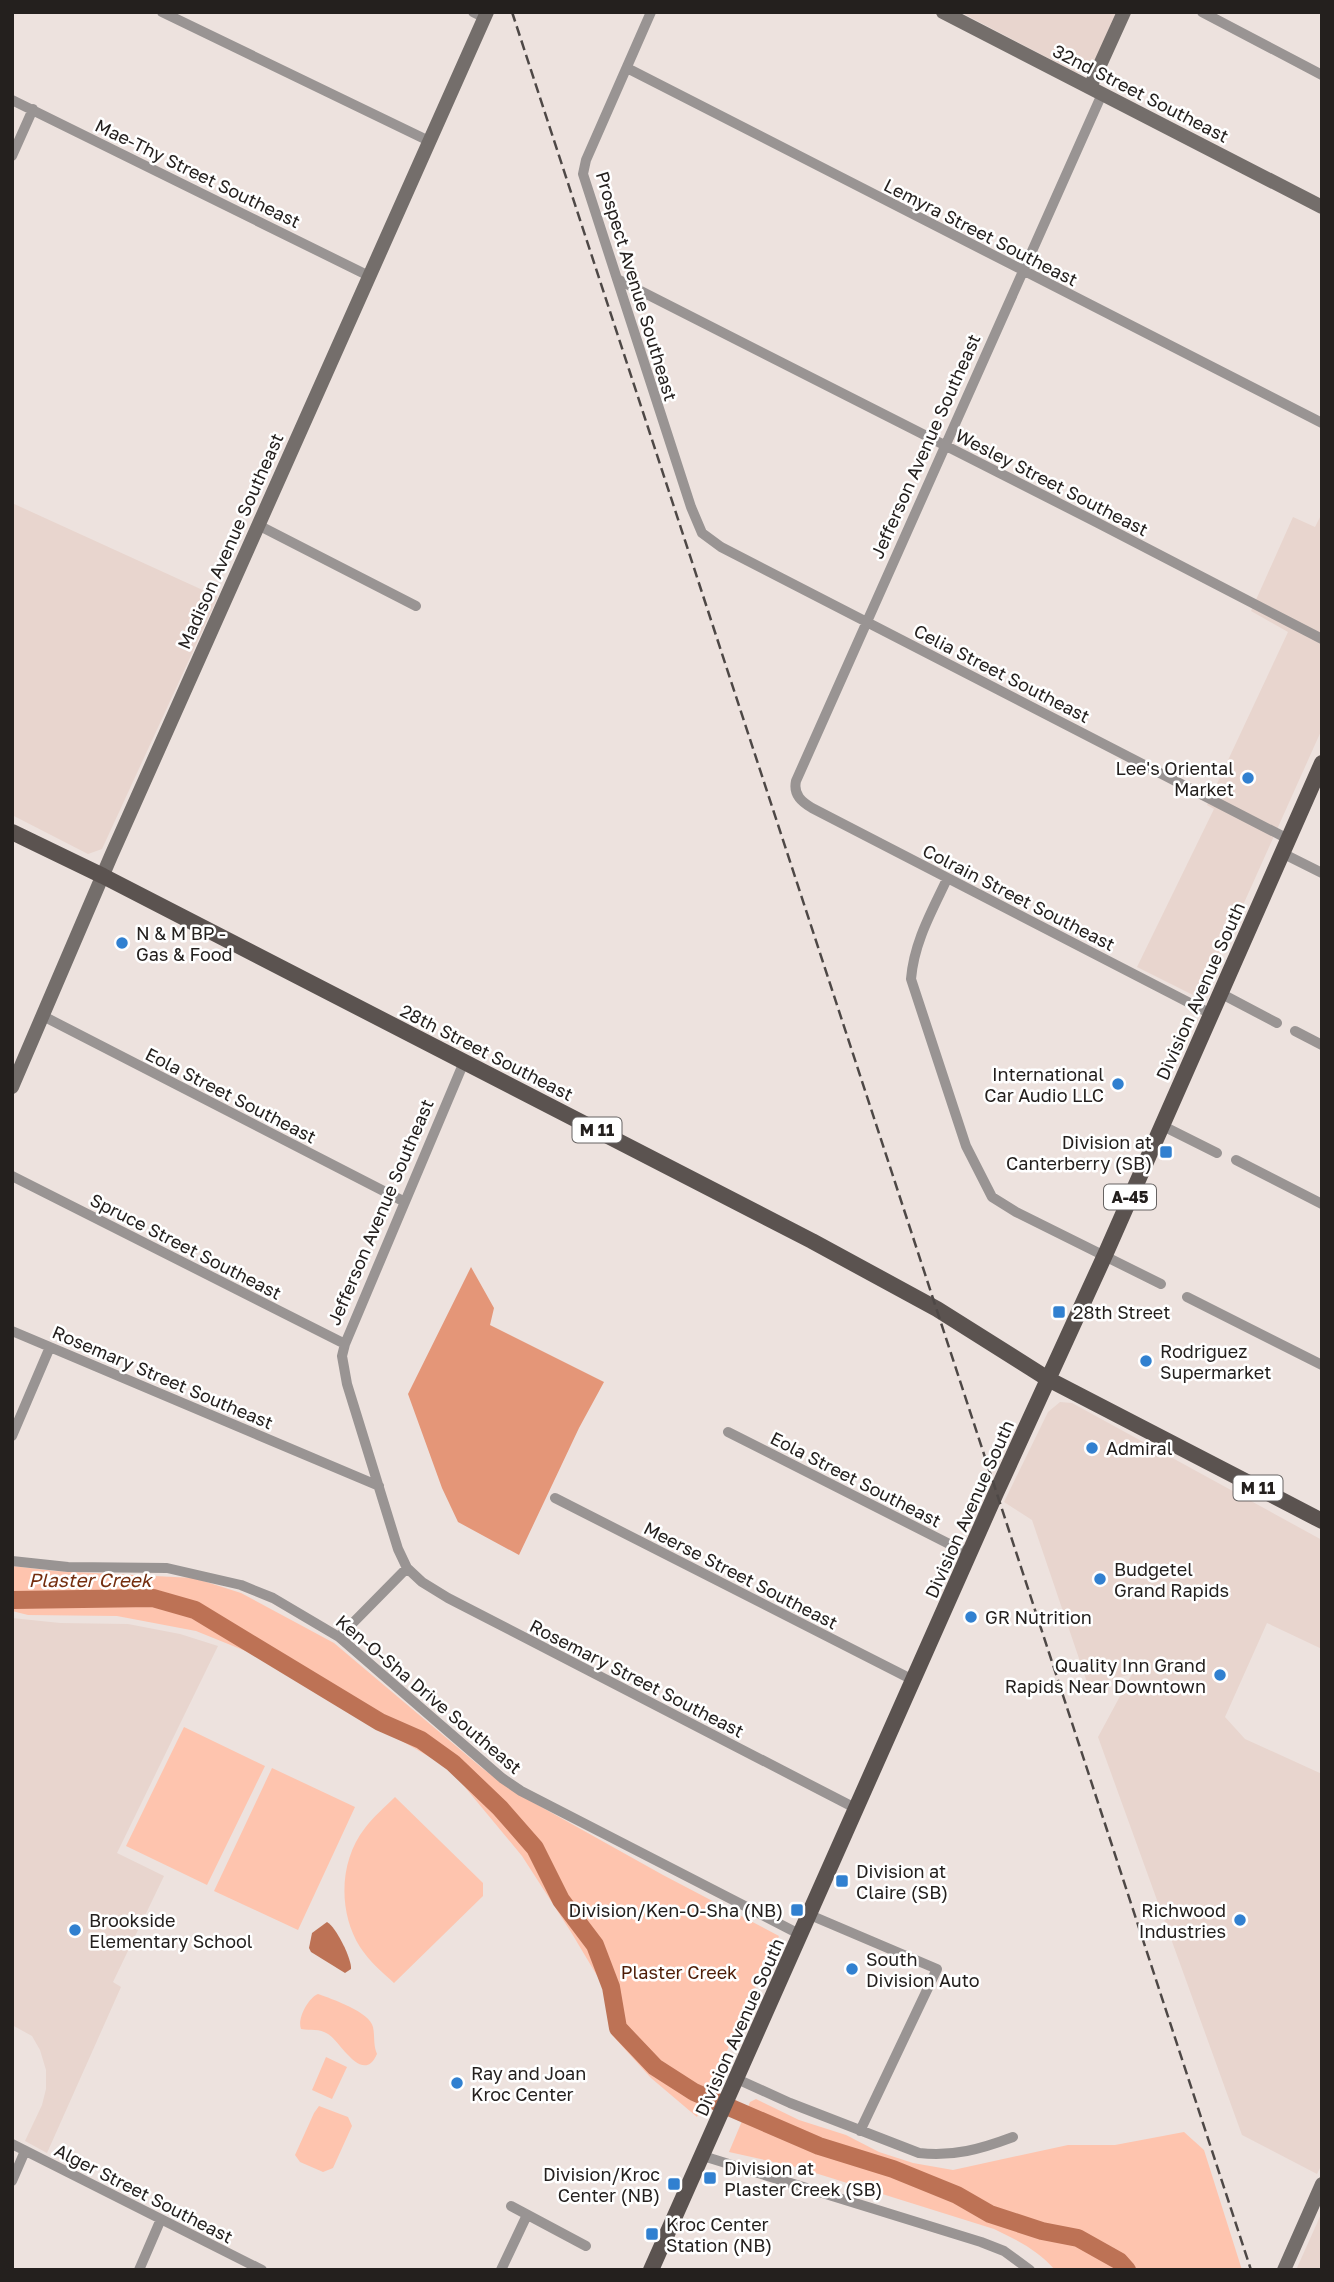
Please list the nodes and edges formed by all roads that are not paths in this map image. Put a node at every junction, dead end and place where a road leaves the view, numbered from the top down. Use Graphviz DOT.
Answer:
graph roads {
  1 [pos="162,12"];
  2 [pos="651,12"];
  3 [pos="943,12"];
  4 [pos="1124,12"];
  5 [pos="1202,12"];
  6 [pos="482,14"];
  7 [pos="627,68"];
  8 [pos="1322,75"];
  9 [pos="1096,90"];
  10 [pos="12,100"];
  11 [pos="33,109"];
  12 [pos="429,141"];
  13 [pos="12,156"];
  14 [pos="1322,207"];
  15 [pos="1024,272"];
  16 [pos="369,276"];
  17 [pos="617,279"];
  18 [pos="1322,423"];
  19 [pos="946,447"];
  20 [pos="258,525"];
  21 [pos="702,533"];
  22 [pos="416,606"];
  23 [pos="867,622"];
  24 [pos="1322,639"];
  25 [pos="1322,763"];
  26 [pos="813,808"];
  27 [pos="12,832"];
  28 [pos="1285,846"];
  29 [pos="1322,873"];
  30 [pos="103,876"];
  31 [pos="947,879"];
  32 [pos="1220,993"];
  33 [pos="1211,1014"];
  34 [pos="43,1016"];
  35 [pos="1277,1023"];
  36 [pos="1295,1031"];
  37 [pos="1322,1045"];
  38 [pos="464,1062"];
  39 [pos="12,1087"];
  40 [pos="1161,1125"];
  41 [pos="1217,1153"];
  42 [pos="1236,1160"];
  43 [pos="12,1176"];
  44 [pos="405,1202"];
  45 [pos="1322,1204"];
  46 [pos="1105,1255"];
  47 [pos="1161,1284"];
  48 [pos="1187,1297"];
  49 [pos="12,1331"];
  50 [pos="345,1344"];
  51 [pos="50,1346"];
  52 [pos="1322,1365"];
  53 [pos="1048,1379"];
  54 [pos="728,1432"];
  55 [pos="12,1436"];
  56 [pos="379,1486"];
  57 [pos="555,1497"];
  58 [pos="1322,1521"];
  59 [pos="969,1555"];
  60 [pos="12,1561"];
  61 [pos="407,1568"];
  62 [pos="339,1637"];
  63 [pos="913,1680"];
  64 [pos="858,1809"];
  65 [pos="810,1915"];
  66 [pos="801,1935"];
  67 [pos="734,2086"];
  68 [pos="860,2131"];
  69 [pos="1013,2137"];
  70 [pos="12,2144"];
  71 [pos="706,2149"];
  72 [pos="25,2151"];
  73 [pos="12,2181"];
  74 [pos="1322,2184"];
  75 [pos="512,2206"];
  76 [pos="527,2215"];
  77 [pos="161,2219"];
  78 [pos="586,2246"];
  79 [pos="139,2270"];
  80 [pos="262,2270"];
  81 [pos="501,2270"];
  82 [pos="651,2270"];
  83 [pos="1030,2270"];
  84 [pos="1284,2270"];
  1 -- 12 [label="street"];
  2 -- 7 [label="street, Prospect Avenue Southeast"];
  3 -- 9 [label="street, 32nd Street Southeast"];
  4 -- 9 [label="street, Jefferson Avenue Southeast"];
  5 -- 8 [label="street"];
  6 -- 12 [label="street, Madison Avenue Southeast"];
  7 -- 15 [label="street, Lemyra Street Southeast"];
  7 -- 17 [label="street, Prospect Avenue Southeast"];
  9 -- 14 [label="street, 32nd Street Southeast"];
  9 -- 15 [label="street, Jefferson Avenue Southeast"];
  10 -- 11 [label="street, Mae-Thy Street Southeast"];
  11 -- 13 [label="street"];
  11 -- 16 [label="street, Mae-Thy Street Southeast"];
  12 -- 16 [label="street, Madison Avenue Southeast"];
  15 -- 18 [label="street, Lemyra Street Southeast"];
  15 -- 19 [label="street, Jefferson Avenue Southeast"];
  16 -- 20 [label="street, Madison Avenue Southeast"];
  17 -- 19 [label="street, Wesley Street Southeast"];
  17 -- 21 [label="street, Prospect Avenue Southeast"];
  19 -- 23 [label="street, Jefferson Avenue Southeast"];
  19 -- 24 [label="street, Wesley Street Southeast"];
  20 -- 22 [label="street"];
  20 -- 30 [label="street, Madison Avenue Southeast"];
  21 -- 23 [label="street, Celia Street Southeast"];
  23 -- 26 [label="street, Jefferson Avenue Southeast"];
  23 -- 28 [label="street, Celia Street Southeast"];
  25 -- 28 [label="main road, Division Avenue South / A-45"];
  26 -- 31 [label="street, Colrain Street Southeast"];
  27 -- 30 [label="main road, 28th Street Southeast / M 11"];
  28 -- 29 [label="street, Celia Street Southeast"];
  28 -- 32 [label="main road, Division Avenue South / A-45"];
  30 -- 34 [label="street, Madison Avenue Southeast"];
  30 -- 38 [label="main road, 28th Street Southeast / M 11"];
  31 -- 33 [label="street, Colrain Street Southeast"];
  31 -- 46 [label="street"];
  32 -- 33 [label="main road, Division Avenue South / A-45"];
  32 -- 35 [label="street"];
  33 -- 40 [label="main road, Division Avenue South / A-45"];
  34 -- 39 [label="street, Madison Avenue Southeast"];
  34 -- 44 [label="street, Eola Street Southeast"];
  36 -- 37 [label="street"];
  38 -- 44 [label="street, Jefferson Avenue Southeast"];
  38 -- 53 [label="main road, 28th Street Southeast / M 11"];
  40 -- 41 [label="street"];
  40 -- 46 [label="main road, Division Avenue South / A-45"];
  42 -- 45 [label="street"];
  43 -- 50 [label="street, Spruce Street Southeast"];
  44 -- 50 [label="street, Jefferson Avenue Southeast"];
  46 -- 47 [label="street"];
  46 -- 53 [label="main road, Division Avenue South / A-45"];
  48 -- 52 [label="street"];
  49 -- 51 [label="street, Rosemary Street Southeast"];
  50 -- 56 [label="street, Jefferson Avenue Southeast"];
  51 -- 55 [label="street"];
  51 -- 56 [label="street, Rosemary Street Southeast"];
  53 -- 58 [label="main road, M 11"];
  53 -- 59 [label="main road, Division Avenue South"];
  54 -- 59 [label="street, Eola Street Southeast"];
  56 -- 61 [label="street, Jefferson Avenue Southeast"];
  57 -- 63 [label="street, Meerse Street Southeast"];
  59 -- 63 [label="main road, Division Avenue South"];
  60 -- 62 [label="street, Ken-O-Sha Drive Southeast"];
  61 -- 62 [label="street"];
  61 -- 64 [label="street, Rosemary Street Southeast"];
  62 -- 66 [label="street, Ken-O-Sha Drive Southeast"];
  63 -- 64 [label="main road, Division Avenue South"];
  64 -- 65 [label="main road, Division Avenue South"];
  65 -- 66 [label="main road, Division Avenue South"];
  65 -- 68 [label="street"];
  66 -- 67 [label="main road, Division Avenue South"];
  67 -- 68 [label="street"];
  67 -- 71 [label="main road, Division Avenue South"];
  68 -- 69 [label="street"];
  70 -- 72 [label="street, Alger Street Southeast"];
  71 -- 82 [label="main road, Division Avenue South"];
  71 -- 83 [label="street"];
  72 -- 73 [label="street"];
  72 -- 77 [label="street, Alger Street Southeast"];
  74 -- 84 [label="street"];
  75 -- 76 [label="street"];
  76 -- 78 [label="street"];
  76 -- 81 [label="street"];
  77 -- 79 [label="street"];
  77 -- 80 [label="street, Alger Street Southeast"];
}
